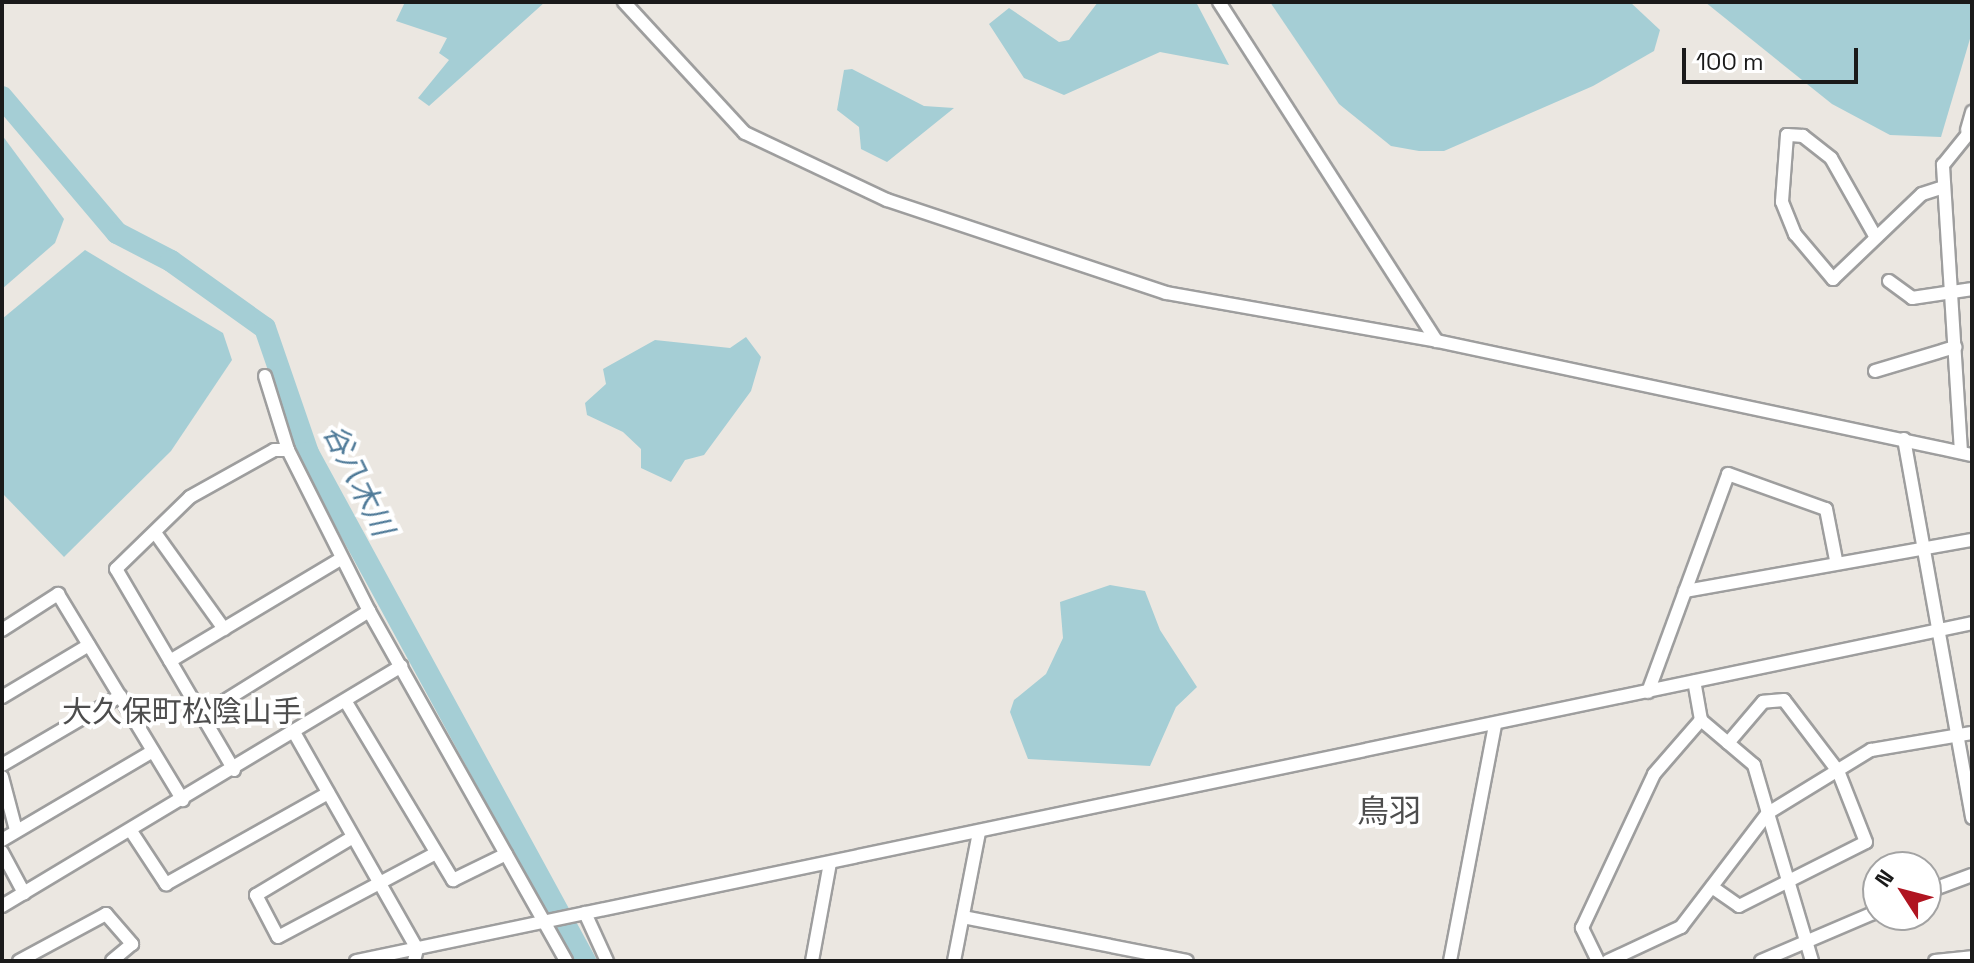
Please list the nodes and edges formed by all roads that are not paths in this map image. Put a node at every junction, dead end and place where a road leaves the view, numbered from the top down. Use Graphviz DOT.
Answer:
graph roads {
  1 [pos="624,2"];
  2 [pos="1219,2"];
  3 [pos="1972,112"];
  4 [pos="1970,129"];
  5 [pos="1943,187"];
  6 [pos="1874,234"];
  7 [pos="1889,281"];
  8 [pos="1972,289"];
  9 [pos="1952,290"];
  10 [pos="1437,341"];
  11 [pos="1955,347"];
  12 [pos="1875,371"];
  13 [pos="265,376"];
  14 [pos="1904,439"];
  15 [pos="1966,448"];
  16 [pos="288,450"];
  17 [pos="156,534"];
  18 [pos="1972,540"];
  19 [pos="1921,544"];
  20 [pos="342,558"];
  21 [pos="1836,560"];
  22 [pos="1685,591"];
  23 [pos="369,611"];
  24 [pos="1972,623"];
  25 [pos="224,629"];
  26 [pos="2,630"];
  27 [pos="1937,631"];
  28 [pos="89,645"];
  29 [pos="170,661"];
  30 [pos="402,666"];
  31 [pos="1694,682"];
  32 [pos="1648,692"];
  33 [pos="120,696"];
  34 [pos="2,697"];
  35 [pos="346,702"];
  36 [pos="202,715"];
  37 [pos="1701,720"];
  38 [pos="1495,724"];
  39 [pos="1972,733"];
  40 [pos="295,734"];
  41 [pos="1956,735"];
  42 [pos="1728,743"];
  43 [pos="153,751"];
  44 [pos="2,765"];
  45 [pos="234,770"];
  46 [pos="1838,771"];
  47 [pos="2,777"];
  48 [pos="328,793"];
  49 [pos="183,800"];
  50 [pos="1768,813"];
  51 [pos="1972,818"];
  52 [pos="16,830"];
  53 [pos="131,831"];
  54 [pos="979,832"];
  55 [pos="353,837"];
  56 [pos="2,840"];
  57 [pos="2,852"];
  58 [pos="436,853"];
  59 [pos="506,854"];
  60 [pos="830,863"];
  61 [pos="1972,875"];
  62 [pos="1791,880"];
  63 [pos="379,883"];
  64 [pos="1942,886"];
  65 [pos="1712,887"];
  66 [pos="24,893"];
  67 [pos="2,906"];
  68 [pos="585,913"];
  69 [pos="963,917"];
  70 [pos="1862,917"];
  71 [pos="545,923"];
  72 [pos="1809,937"];
  73 [pos="415,955"];
  74 [pos="1972,957"];
  75 [pos="601,959"];
  76 [pos="19,961"];
  77 [pos="112,961"];
  78 [pos="356,961"];
  79 [pos="566,961"];
  80 [pos="812,961"];
  81 [pos="954,961"];
  82 [pos="1187,961"];
  83 [pos="1450,961"];
  84 [pos="1598,961"];
  85 [pos="1608,961"];
  86 [pos="1761,961"];
  87 [pos="1812,961"];
  88 [pos="1935,961"];
  1 -- 10 [label="street"];
  2 -- 10 [label="street"];
  3 -- 4 [label="street"];
  4 -- 5 [label="street"];
  5 -- 6 [label="street"];
  5 -- 9 [label="street"];
  6 -- 6 [label="street"];
  7 -- 9 [label="street"];
  8 -- 9 [label="street"];
  9 -- 11 [label="street"];
  10 -- 14 [label="street"];
  11 -- 12 [label="street"];
  11 -- 15 [label="street"];
  13 -- 16 [label="street"];
  14 -- 15 [label="street"];
  14 -- 19 [label="street"];
  16 -- 17 [label="street"];
  16 -- 20 [label="street"];
  17 -- 25 [label="street"];
  17 -- 29 [label="street"];
  18 -- 19 [label="street"];
  19 -- 21 [label="street"];
  19 -- 27 [label="street"];
  20 -- 23 [label="street"];
  20 -- 25 [label="street"];
  21 -- 22 [label="street"];
  21 -- 22 [label="street"];
  22 -- 32 [label="street"];
  23 -- 30 [label="street"];
  23 -- 36 [label="street"];
  24 -- 27 [label="street"];
  25 -- 29 [label="street"];
  26 -- 28 [label="street"];
  27 -- 31 [label="street"];
  27 -- 41 [label="street"];
  28 -- 33 [label="street"];
  28 -- 34 [label="street"];
  29 -- 36 [label="street"];
  30 -- 35 [label="street"];
  30 -- 59 [label="street"];
  31 -- 32 [label="street"];
  31 -- 37 [label="street"];
  32 -- 38 [label="street"];
  33 -- 43 [label="street"];
  33 -- 44 [label="street"];
  35 -- 40 [label="street"];
  35 -- 58 [label="street"];
  36 -- 45 [label="street"];
  37 -- 42 [label="street"];
  37 -- 84 [label="street"];
  38 -- 54 [label="street"];
  38 -- 83 [label="street"];
  39 -- 41 [label="street"];
  40 -- 45 [label="street"];
  40 -- 48 [label="street"];
  41 -- 46 [label="street"];
  41 -- 51 [label="street"];
  42 -- 46 [label="street"];
  42 -- 50 [label="street"];
  43 -- 49 [label="street"];
  43 -- 52 [label="street"];
  45 -- 49 [label="street"];
  46 -- 50 [label="street"];
  46 -- 62 [label="street"];
  47 -- 52 [label="street"];
  48 -- 53 [label="street"];
  48 -- 55 [label="street"];
  49 -- 53 [label="street"];
  50 -- 62 [label="street"];
  50 -- 65 [label="street"];
  52 -- 56 [label="street"];
  53 -- 66 [label="street"];
  54 -- 60 [label="street"];
  54 -- 69 [label="street"];
  55 -- 63 [label="street"];
  55 -- 63 [label="street"];
  57 -- 66 [label="street"];
  58 -- 59 [label="street"];
  58 -- 63 [label="street"];
  59 -- 71 [label="street"];
  60 -- 68 [label="street"];
  60 -- 80 [label="street"];
  61 -- 64 [label="street"];
  62 -- 65 [label="street"];
  62 -- 72 [label="street"];
  63 -- 73 [label="street"];
  65 -- 85 [label="street"];
  66 -- 67 [label="street"];
  68 -- 71 [label="street"];
  68 -- 75 [label="street"];
  69 -- 81 [label="street"];
  69 -- 82 [label="street"];
  70 -- 72 [label="street"];
  71 -- 73 [label="street"];
  71 -- 79 [label="street"];
  72 -- 86 [label="street"];
  72 -- 87 [label="street"];
  73 -- 78 [label="street"];
  74 -- 88 [label="street"];
  76 -- 77 [label="street"];
}
